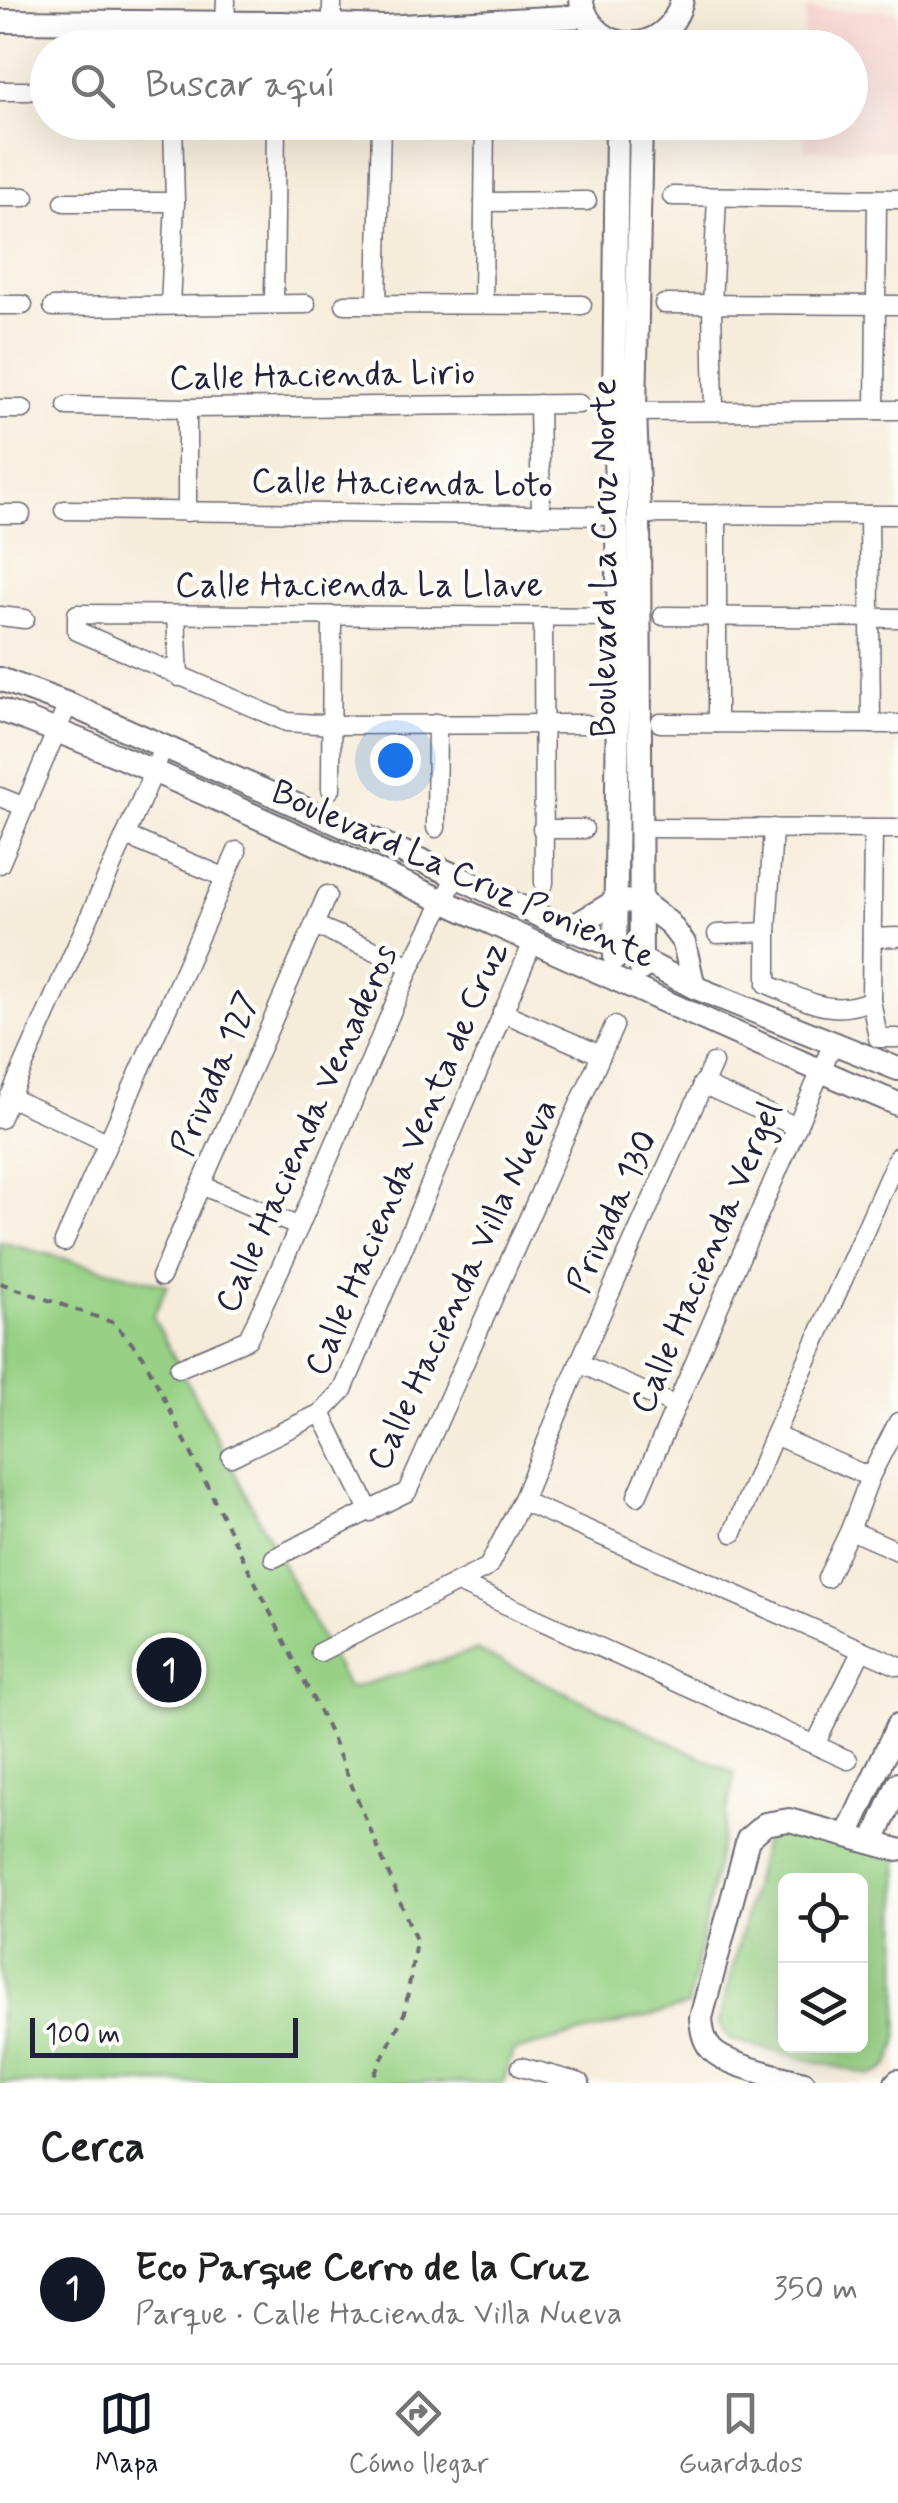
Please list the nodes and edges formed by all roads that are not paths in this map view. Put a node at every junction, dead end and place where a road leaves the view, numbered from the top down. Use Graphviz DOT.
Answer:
graph roads {
  1 [pos="332,0"];
  2 [pos="682,0"];
  3 [pos="584,8"];
  4 [pos="225,11"];
  5 [pos="0,21"];
  6 [pos="281,22"];
  7 [pos="332,24"];
  8 [pos="280,30"];
  9 [pos="355,30"];
  10 [pos="431,30"];
  11 [pos="598,30"];
  12 [pos="664,30"];
  13 [pos="0,91"];
  14 [pos="30,91"];
  15 [pos="173,140"];
  16 [pos="276,140"];
  17 [pos="380,140"];
  18 [pos="485,140"];
  19 [pos="618,140"];
  20 [pos="641,140"];
  21 [pos="0,196"];
  22 [pos="672,196"];
  23 [pos="25,197"];
  24 [pos="717,197"];
  25 [pos="877,199"];
  26 [pos="898,199"];
  27 [pos="588,200"];
  28 [pos="64,202"];
  29 [pos="175,202"];
  30 [pos="484,202"];
  31 [pos="274,304"];
  32 [pos="306,304"];
  33 [pos="345,304"];
  34 [pos="377,304"];
  35 [pos="484,304"];
  36 [pos="664,304"];
  37 [pos="876,304"];
  38 [pos="0,305"];
  39 [pos="22,305"];
  40 [pos="582,305"];
  41 [pos="712,305"];
  42 [pos="898,305"];
  43 [pos="170,306"];
  44 [pos="52,307"];
  45 [pos="539,404"];
  46 [pos="579,404"];
  47 [pos="66,406"];
  48 [pos="187,408"];
  49 [pos="0,409"];
  50 [pos="23,409"];
  51 [pos="875,410"];
  52 [pos="898,410"];
  53 [pos="714,411"];
  54 [pos="625,412"];
  55 [pos="64,510"];
  56 [pos="188,512"];
  57 [pos="0,514"];
  58 [pos="21,514"];
  59 [pos="717,514"];
  60 [pos="898,514"];
  61 [pos="628,515"];
  62 [pos="870,515"];
  63 [pos="541,516"];
  64 [pos="176,615"];
  65 [pos="0,616"];
  66 [pos="332,616"];
  67 [pos="543,617"];
  68 [pos="641,617"];
  69 [pos="718,617"];
  70 [pos="871,618"];
  71 [pos="898,618"];
  72 [pos="25,619"];
  73 [pos="178,677"];
  74 [pos="0,679"];
  75 [pos="68,704"];
  76 [pos="0,710"];
  77 [pos="438,723"];
  78 [pos="660,723"];
  79 [pos="717,723"];
  80 [pos="544,724"];
  81 [pos="586,724"];
  82 [pos="872,724"];
  83 [pos="898,724"];
  84 [pos="332,725"];
  85 [pos="57,730"];
  86 [pos="163,746"];
  87 [pos="154,772"];
  88 [pos="331,789"];
  89 [pos="0,796"];
  90 [pos="25,807"];
  91 [pos="436,828"];
  92 [pos="640,828"];
  93 [pos="773,828"];
  94 [pos="542,829"];
  95 [pos="584,829"];
  96 [pos="873,829"];
  97 [pos="898,829"];
  98 [pos="126,836"];
  99 [pos="237,851"];
  100 [pos="0,864"];
  101 [pos="456,876"];
  102 [pos="224,878"];
  103 [pos="544,883"];
  104 [pos="327,895"];
  105 [pos="444,901"];
  106 [pos="616,901"];
  107 [pos="642,902"];
  108 [pos="314,924"];
  109 [pos="561,926"];
  110 [pos="766,932"];
  111 [pos="717,934"];
  112 [pos="898,936"];
  113 [pos="872,938"];
  114 [pos="533,942"];
  115 [pos="614,946"];
  116 [pos="640,958"];
  117 [pos="411,966"];
  118 [pos="616,980"];
  119 [pos="694,987"];
  120 [pos="641,992"];
  121 [pos="871,1000"];
  122 [pos="502,1012"];
  123 [pos="614,1026"];
  124 [pos="898,1038"];
  125 [pos="832,1043"];
  126 [pos="601,1055"];
  127 [pos="712,1063"];
  128 [pos="898,1068"];
  129 [pos="820,1071"];
  130 [pos="702,1084"];
  131 [pos="9,1097"];
  132 [pos="898,1104"];
  133 [pos="0,1119"];
  134 [pos="797,1128"];
  135 [pos="107,1142"];
  136 [pos="896,1167"];
  137 [pos="201,1185"];
  138 [pos="299,1227"];
  139 [pos="64,1242"];
  140 [pos="161,1277"];
  141 [pos="579,1364"];
  142 [pos="179,1368"];
  143 [pos="676,1406"];
  144 [pos="322,1413"];
  145 [pos="774,1435"];
  146 [pos="895,1435"];
  147 [pos="232,1457"];
  148 [pos="870,1477"];
  149 [pos="637,1496"];
  150 [pos="522,1501"];
  151 [pos="370,1512"];
  152 [pos="850,1530"];
  153 [pos="733,1533"];
  154 [pos="898,1551"];
  155 [pos="274,1558"];
  156 [pos="827,1578"];
  157 [pos="458,1583"];
  158 [pos="862,1650"];
  159 [pos="320,1652"];
  160 [pos="898,1666"];
  161 [pos="898,1725"];
  162 [pos="814,1745"];
  163 [pos="848,1760"];
  164 [pos="898,1784"];
  165 [pos="846,1835"];
  166 [pos="873,1842"];
  167 [pos="898,1850"];
  168 [pos="520,2067"];
  169 [pos="788,2081"];
  170 [pos="580,2083"];
  1 -- 7 [label="street"];
  2 -- 12 [label="street"];
  3 -- 10 [label="street"];
  3 -- 11 [label="street"];
  4 -- 5 [label="street"];
  4 -- 6 [label="street"];
  6 -- 7 [label="street"];
  6 -- 8 [label="street"];
  7 -- 9 [label="street"];
  13 -- 14 [label="street"];
  15 -- 29 [label="street"];
  16 -- 31 [label="street, Calle Hacienda Lirio"];
  17 -- 34 [label="street"];
  18 -- 30 [label="street"];
  19 -- 54 [label="street, Boulevard La Cruz Norte"];
  20 -- 54 [label="street, Boulevard La Cruz Norte"];
  21 -- 23 [label="street"];
  22 -- 24 [label="street"];
  24 -- 25 [label="street"];
  24 -- 41 [label="street"];
  25 -- 26 [label="street"];
  25 -- 37 [label="street"];
  27 -- 30 [label="street"];
  28 -- 29 [label="street"];
  29 -- 43 [label="street"];
  30 -- 35 [label="street"];
  31 -- 32 [label="street"];
  31 -- 43 [label="street"];
  33 -- 34 [label="street"];
  34 -- 35 [label="street"];
  35 -- 40 [label="street"];
  36 -- 41 [label="street"];
  37 -- 41 [label="street"];
  37 -- 42 [label="street"];
  37 -- 51 [label="street"];
  38 -- 39 [label="street"];
  41 -- 53 [label="street"];
  43 -- 44 [label="street"];
  45 -- 46 [label="street, Calle Hacienda Lirio"];
  45 -- 48 [label="street, Calle Hacienda Lirio"];
  45 -- 63 [label="street"];
  47 -- 48 [label="street, Calle Hacienda Lirio"];
  48 -- 56 [label="street"];
  49 -- 50 [label="street"];
  51 -- 52 [label="street"];
  51 -- 53 [label="street"];
  53 -- 54 [label="street"];
  54 -- 61 [label="street, Boulevard La Cruz Norte"];
  55 -- 56 [label="street, Calle Hacienda Loto"];
  56 -- 63 [label="street, Calle Hacienda Loto"];
  57 -- 58 [label="street"];
  59 -- 61 [label="street, Calle Hacienda Loto"];
  59 -- 62 [label="street, Calle Hacienda Loto"];
  59 -- 69 [label="street"];
  60 -- 62 [label="street, Calle Hacienda Loto"];
  61 -- 63 [label="street, Calle Hacienda Loto"];
  61 -- 68 [label="street, Boulevard La Cruz Norte"];
  62 -- 70 [label="street"];
  64 -- 66 [label="street, Calle Hacienda La Llave"];
  64 -- 73 [label="street"];
  64 -- 73 [label="street, Calle Hacienda La Llave"];
  65 -- 72 [label="street"];
  66 -- 67 [label="street, Calle Hacienda La Llave"];
  66 -- 84 [label="street"];
  67 -- 68 [label="street, Calle Hacienda La Llave"];
  67 -- 80 [label="street"];
  68 -- 69 [label="street, Calle Hacienda La Llave"];
  68 -- 92 [label="street, Boulevard La Cruz Norte"];
  68 -- 106 [label="street, Boulevard La Cruz Norte"];
  69 -- 70 [label="street, Calle Hacienda La Llave"];
  69 -- 79 [label="street"];
  70 -- 71 [label="street, Calle Hacienda La Llave"];
  70 -- 82 [label="street"];
  73 -- 84 [label="street"];
  74 -- 75 [label="street, Boulevard La Cruz Poniente"];
  75 -- 85 [label="street"];
  75 -- 86 [label="street, Boulevard La Cruz Poniente"];
  76 -- 85 [label="street, Boulevard La Cruz Poniente"];
  77 -- 80 [label="street"];
  77 -- 84 [label="street"];
  77 -- 91 [label="street"];
  78 -- 79 [label="street"];
  79 -- 82 [label="street"];
  80 -- 81 [label="street"];
  80 -- 94 [label="street"];
  82 -- 83 [label="street"];
  84 -- 88 [label="street"];
  85 -- 87 [label="street, Boulevard La Cruz Poniente"];
  85 -- 90 [label="street"];
  86 -- 87 [label="street"];
  86 -- 101 [label="street, Boulevard La Cruz Poniente"];
  87 -- 98 [label="street"];
  87 -- 105 [label="street, Boulevard La Cruz Poniente"];
  89 -- 90 [label="street"];
  90 -- 100 [label="street"];
  92 -- 93 [label="street"];
  92 -- 107 [label="street, Boulevard La Cruz Norte"];
  93 -- 96 [label="street"];
  93 -- 110 [label="street"];
  94 -- 95 [label="street"];
  94 -- 103 [label="street"];
  96 -- 97 [label="street"];
  96 -- 113 [label="street"];
  98 -- 102 [label="street"];
  98 -- 131 [label="street"];
  99 -- 102 [label="street"];
  101 -- 105 [label="street, Calle Hacienda Venaderos"];
  101 -- 109 [label="street, Boulevard La Cruz Poniente"];
  102 -- 135 [label="street"];
  104 -- 108 [label="street, Privada 127"];
  105 -- 114 [label="street, Boulevard La Cruz Poniente"];
  105 -- 117 [label="street, Calle Hacienda Venaderos"];
  106 -- 107 [label="street"];
  106 -- 109 [label="street"];
  106 -- 115 [label="street, Boulevard La Cruz Norte"];
  107 -- 116 [label="street, Boulevard La Cruz Norte"];
  107 -- 119 [label="street"];
  108 -- 117 [label="street"];
  108 -- 137 [label="street, Privada 127"];
  109 -- 115 [label="street, Boulevard La Cruz Poniente"];
  110 -- 111 [label="street"];
  110 -- 121 [label="street"];
  112 -- 113 [label="street"];
  113 -- 121 [label="street"];
  114 -- 118 [label="street, Boulevard La Cruz Poniente"];
  114 -- 122 [label="street, Calle Hacienda Venta de Cruz"];
  115 -- 116 [label="street, Boulevard La Cruz Poniente"];
  115 -- 118 [label="street, Boulevard La Cruz Norte"];
  116 -- 119 [label="street, Boulevard La Cruz Poniente"];
  116 -- 120 [label="street, Boulevard La Cruz Norte"];
  117 -- 138 [label="street, Calle Hacienda Venaderos"];
  118 -- 120 [label="street, Boulevard La Cruz Poniente"];
  119 -- 125 [label="street, Boulevard La Cruz Poniente"];
  120 -- 129 [label="street, Boulevard La Cruz Poniente"];
  121 -- 124 [label="street"];
  122 -- 126 [label="street"];
  122 -- 144 [label="street, Calle Hacienda Venta de Cruz"];
  123 -- 126 [label="street, Calle Hacienda Villa Nueva"];
  125 -- 128 [label="street, Boulevard La Cruz Poniente"];
  125 -- 129 [label="street, Calle Hacienda Vergel"];
  126 -- 151 [label="street, Calle Hacienda Villa Nueva"];
  127 -- 130 [label="street, Privada 130"];
  129 -- 132 [label="street, Boulevard La Cruz Poniente"];
  129 -- 134 [label="street, Calle Hacienda Vergel"];
  130 -- 134 [label="street"];
  130 -- 141 [label="street, Privada 130"];
  131 -- 133 [label="street"];
  131 -- 135 [label="street"];
  134 -- 143 [label="street, Calle Hacienda Vergel"];
  135 -- 139 [label="street"];
  136 -- 145 [label="street"];
  137 -- 138 [label="street"];
  137 -- 140 [label="street, Privada 127"];
  138 -- 142 [label="street, Calle Hacienda Venaderos"];
  141 -- 143 [label="street"];
  141 -- 150 [label="street"];
  143 -- 149 [label="street, Calle Hacienda Vergel"];
  144 -- 147 [label="street, Calle Hacienda Venta de Cruz"];
  144 -- 151 [label="street"];
  145 -- 148 [label="street"];
  145 -- 153 [label="street"];
  146 -- 148 [label="street"];
  148 -- 152 [label="street"];
  150 -- 157 [label="street"];
  150 -- 158 [label="street"];
  151 -- 155 [label="street, Calle Hacienda Villa Nueva"];
  152 -- 154 [label="street"];
  152 -- 156 [label="street"];
  157 -- 159 [label="street"];
  157 -- 162 [label="street"];
  158 -- 160 [label="street"];
  158 -- 162 [label="street"];
  161 -- 165 [label="street"];
  162 -- 163 [label="street"];
  164 -- 166 [label="street"];
  165 -- 166 [label="street"];
  165 -- 169 [label="street"];
  166 -- 167 [label="street"];
  168 -- 170 [label="street"];
}
